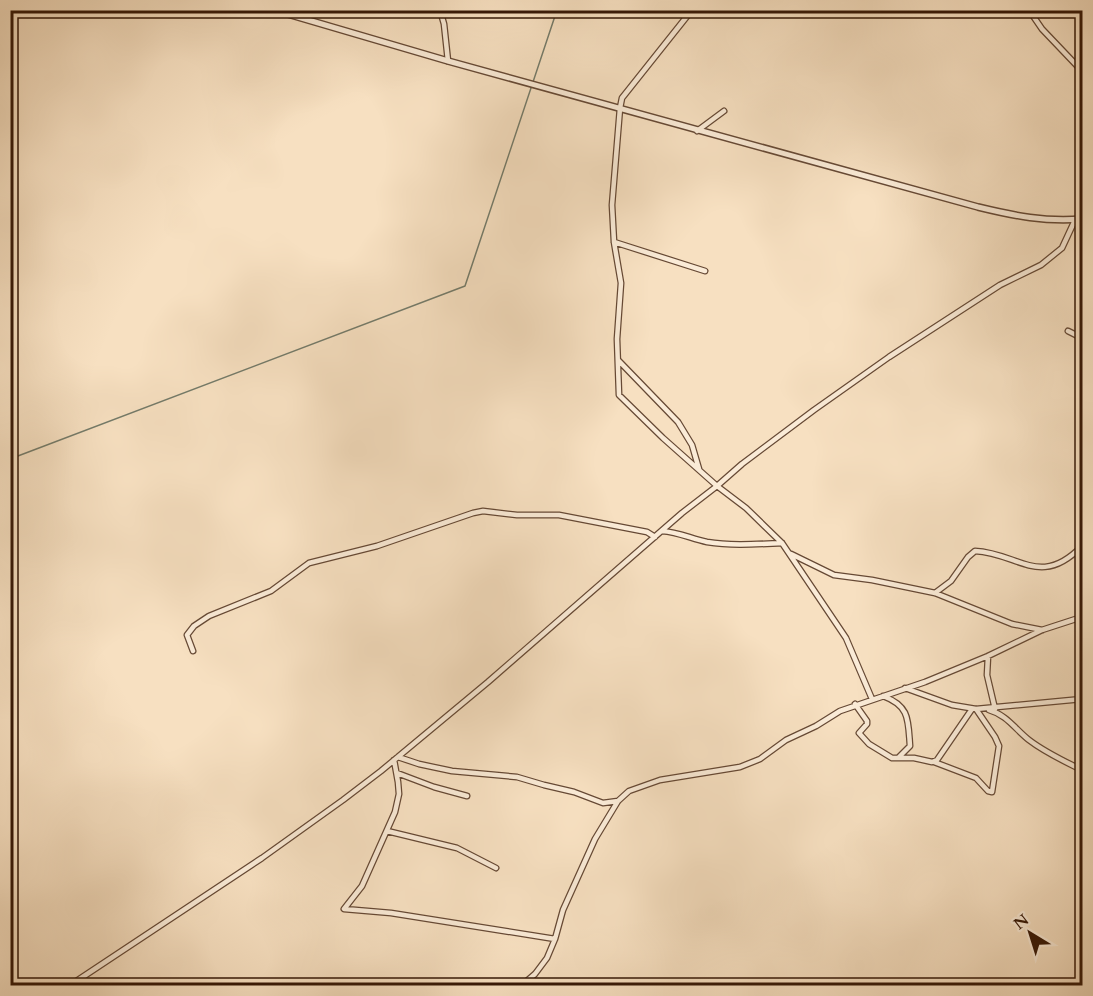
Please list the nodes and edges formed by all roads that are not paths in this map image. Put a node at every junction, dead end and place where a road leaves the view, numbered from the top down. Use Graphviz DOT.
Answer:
graph roads {
  1 [pos="274,10"];
  2 [pos="441,10"];
  3 [pos="692,10"];
  4 [pos="1029,10"];
  5 [pos="448,62"];
  6 [pos="1083,71"];
  7 [pos="620,108"];
  8 [pos="724,111"];
  9 [pos="697,130"];
  10 [pos="1083,219"];
  11 [pos="1075,220"];
  12 [pos="614,242"];
  13 [pos="705,271"];
  14 [pos="1068,331"];
  15 [pos="1083,338"];
  16 [pos="618,360"];
  17 [pos="699,470"];
  18 [pos="717,486"];
  19 [pos="662,531"];
  20 [pos="655,537"];
  21 [pos="782,543"];
  22 [pos="1083,546"];
  23 [pos="791,554"];
  24 [pos="935,593"];
  25 [pos="1083,617"];
  26 [pos="1042,630"];
  27 [pos="193,651"];
  28 [pos="987,656"];
  29 [pos="905,688"];
  30 [pos="882,696"];
  31 [pos="872,699"];
  32 [pos="1083,699"];
  33 [pos="855,704"];
  34 [pos="995,708"];
  35 [pos="974,709"];
  36 [pos="986,709"];
  37 [pos="897,758"];
  38 [pos="396,759"];
  39 [pos="934,762"];
  40 [pos="1083,770"];
  41 [pos="397,773"];
  42 [pos="467,796"];
  43 [pos="618,801"];
  44 [pos="387,831"];
  45 [pos="496,868"];
  46 [pos="555,939"];
  47 [pos="69,986"];
  48 [pos="521,986"];
  1 -- 5 [label="street"];
  2 -- 5 [label="street"];
  3 -- 7 [label="street"];
  4 -- 6 [label="street"];
  5 -- 7 [label="street"];
  7 -- 9 [label="street"];
  7 -- 12 [label="street"];
  8 -- 9 [label="street"];
  9 -- 11 [label="street"];
  10 -- 11 [label="street"];
  11 -- 18 [label="street"];
  12 -- 13 [label="street"];
  12 -- 16 [label="street"];
  14 -- 15 [label="street"];
  16 -- 17 [label="street"];
  16 -- 17 [label="street"];
  17 -- 18 [label="street"];
  18 -- 19 [label="street"];
  18 -- 21 [label="street"];
  19 -- 20 [label="street"];
  19 -- 21 [label="street"];
  20 -- 27 [label="street"];
  20 -- 38 [label="street"];
  21 -- 23 [label="street"];
  22 -- 24 [label="street"];
  23 -- 24 [label="street"];
  23 -- 31 [label="street"];
  24 -- 26 [label="street"];
  25 -- 26 [label="street"];
  26 -- 28 [label="street"];
  28 -- 29 [label="street"];
  28 -- 34 [label="street"];
  29 -- 30 [label="street"];
  29 -- 35 [label="street"];
  30 -- 31 [label="street"];
  30 -- 37 [label="street"];
  31 -- 33 [label="street"];
  32 -- 34 [label="street"];
  33 -- 37 [label="street"];
  33 -- 43 [label="street"];
  34 -- 36 [label="street"];
  35 -- 36 [label="street"];
  35 -- 39 [label="street"];
  35 -- 39 [label="street"];
  36 -- 40 [label="street"];
  37 -- 39 [label="street"];
  38 -- 41 [label="street"];
  38 -- 43 [label="street"];
  38 -- 47 [label="street"];
  41 -- 42 [label="street"];
  41 -- 44 [label="street"];
  43 -- 46 [label="street"];
  44 -- 45 [label="street"];
  44 -- 46 [label="street"];
  46 -- 48 [label="street"];
}
